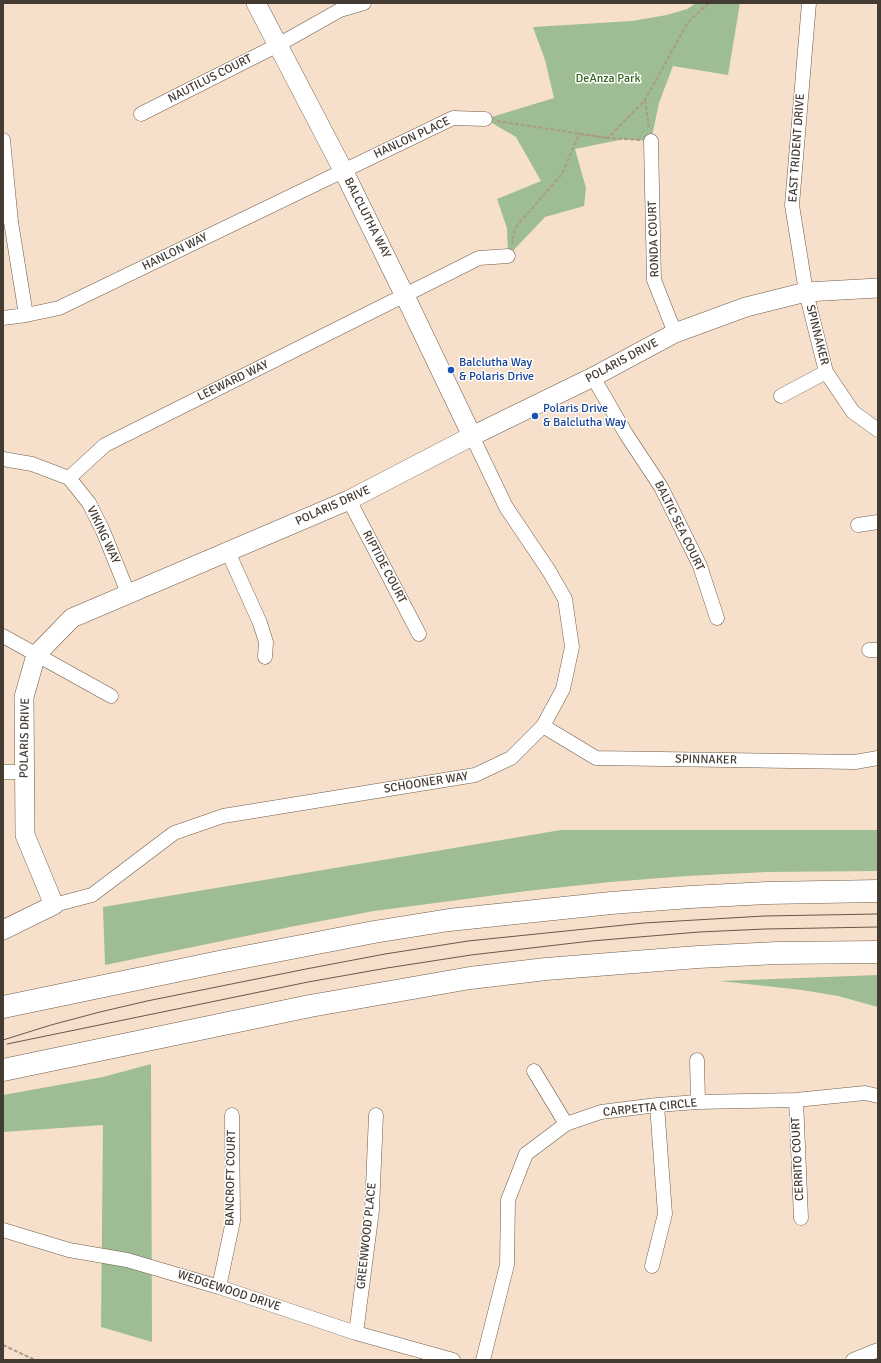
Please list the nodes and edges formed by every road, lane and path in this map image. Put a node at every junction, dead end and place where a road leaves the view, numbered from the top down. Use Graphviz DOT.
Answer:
graph roads {
  1 [pos="256,3"];
  2 [pos="364,3"];
  3 [pos="709,3"];
  4 [pos="809,3"];
  5 [pos="278,45"];
  6 [pos="645,100"];
  7 [pos="141,114"];
  8 [pos="485,119"];
  9 [pos="608,138"];
  10 [pos="3,140"];
  11 [pos="651,141"];
  12 [pos="343,170"];
  13 [pos="508,256"];
  14 [pos="878,288"];
  15 [pos="806,292"];
  16 [pos="405,296"];
  17 [pos="26,315"];
  18 [pos="3,318"];
  19 [pos="675,333"];
  20 [pos="826,372"];
  21 [pos="593,377"];
  22 [pos="781,396"];
  23 [pos="878,430"];
  24 [pos="472,436"];
  25 [pos="3,459"];
  26 [pos="69,478"];
  27 [pos="349,500"];
  28 [pos="878,522"];
  29 [pos="858,525"];
  30 [pos="228,552"];
  31 [pos="128,593"];
  32 [pos="717,618"];
  33 [pos="419,634"];
  34 [pos="3,636"];
  35 [pos="36,655"];
  36 [pos="265,657"];
  37 [pos="111,696"];
  38 [pos="543,726"];
  39 [pos="878,758"];
  40 [pos="3,772"];
  41 [pos="24,772"];
  42 [pos="878,891"];
  43 [pos="54,905"];
  44 [pos="3,930"];
  45 [pos="878,952"];
  46 [pos="3,1007"];
  47 [pos="697,1060"];
  48 [pos="3,1070"];
  49 [pos="534,1070"];
  50 [pos="878,1096"];
  51 [pos="796,1100"];
  52 [pos="698,1102"];
  53 [pos="657,1105"];
  54 [pos="232,1114"];
  55 [pos="376,1115"];
  56 [pos="566,1124"];
  57 [pos="801,1218"];
  58 [pos="3,1230"];
  59 [pos="652,1266"];
  60 [pos="219,1287"];
  61 [pos="356,1332"];
  62 [pos="3,1345"];
  63 [pos="878,1350"];
  64 [pos="35,1360"];
  65 [pos="453,1360"];
  66 [pos="483,1360"];
  67 [pos="856,1360"];
  1 -- 5 [label="street, BALCLUTHA WAY"];
  2 -- 5 [label="street, NAUTILUS COURT"];
  3 -- 6 [label="path"];
  4 -- 15 [label="street, EAST TRIDENT DRIVE"];
  5 -- 7 [label="street, NAUTILUS COURT"];
  5 -- 12 [label="street, BALCLUTHA WAY"];
  6 -- 9 [label="path"];
  6 -- 11 [label="path"];
  8 -- 9 [label="path"];
  8 -- 12 [label="street, HANLON PLACE"];
  9 -- 11 [label="path"];
  9 -- 13 [label="path"];
  10 -- 17 [label="street"];
  11 -- 19 [label="street, RONDA COURT"];
  12 -- 16 [label="street, BALCLUTHA WAY"];
  12 -- 17 [label="street, HANLON WAY"];
  13 -- 16 [label="street, LEEWARD WAY"];
  14 -- 15 [label="street, POLARIS DRIVE"];
  15 -- 19 [label="street, POLARIS DRIVE"];
  15 -- 20 [label="street, SPINNAKER"];
  16 -- 24 [label="street, BALCLUTHA WAY"];
  16 -- 26 [label="street, LEEWARD WAY"];
  17 -- 18 [label="street, HANLON WAY"];
  19 -- 21 [label="street, POLARIS DRIVE"];
  20 -- 22 [label="street"];
  20 -- 23 [label="street, SPINNAKER"];
  21 -- 24 [label="street, POLARIS DRIVE"];
  21 -- 32 [label="street, BALTIC SEA COURT"];
  24 -- 27 [label="street, POLARIS DRIVE"];
  24 -- 38 [label="street, SCHOONER WAY"];
  25 -- 26 [label="street"];
  26 -- 31 [label="street, VIKING WAY"];
  27 -- 30 [label="street, POLARIS DRIVE"];
  27 -- 33 [label="street, RIPTIDE COURT"];
  28 -- 29 [label="street"];
  30 -- 31 [label="street, POLARIS DRIVE"];
  30 -- 36 [label="street"];
  31 -- 35 [label="street, POLARIS DRIVE"];
  34 -- 35 [label="street"];
  35 -- 37 [label="street"];
  35 -- 41 [label="street, POLARIS DRIVE"];
  38 -- 39 [label="street, SPINNAKER"];
  38 -- 43 [label="street, SCHOONER WAY"];
  40 -- 41 [label="street"];
  41 -- 43 [label="street, POLARIS DRIVE"];
  42 -- 46 [label="highway"];
  43 -- 44 [label="street, SCHOONER WAY"];
  45 -- 48 [label="highway"];
  47 -- 52 [label="street"];
  49 -- 56 [label="street"];
  50 -- 51 [label="street, CARPETTA CIRCLE"];
  51 -- 52 [label="street, CARPETTA CIRCLE"];
  51 -- 57 [label="street, CERRITO COURT"];
  52 -- 53 [label="street, CARPETTA CIRCLE"];
  53 -- 56 [label="street, CARPETTA CIRCLE"];
  53 -- 59 [label="street"];
  54 -- 60 [label="street, BANCROFT COURT"];
  55 -- 61 [label="street, GREENWOOD PLACE"];
  56 -- 66 [label="street, CARPETTA CIRCLE"];
  58 -- 60 [label="street, WEDGEWOOD DRIVE"];
  60 -- 61 [label="street, WEDGEWOOD DRIVE"];
  61 -- 65 [label="street, WEDGEWOOD DRIVE"];
  62 -- 64 [label="path"];
  63 -- 67 [label="street"];
}
